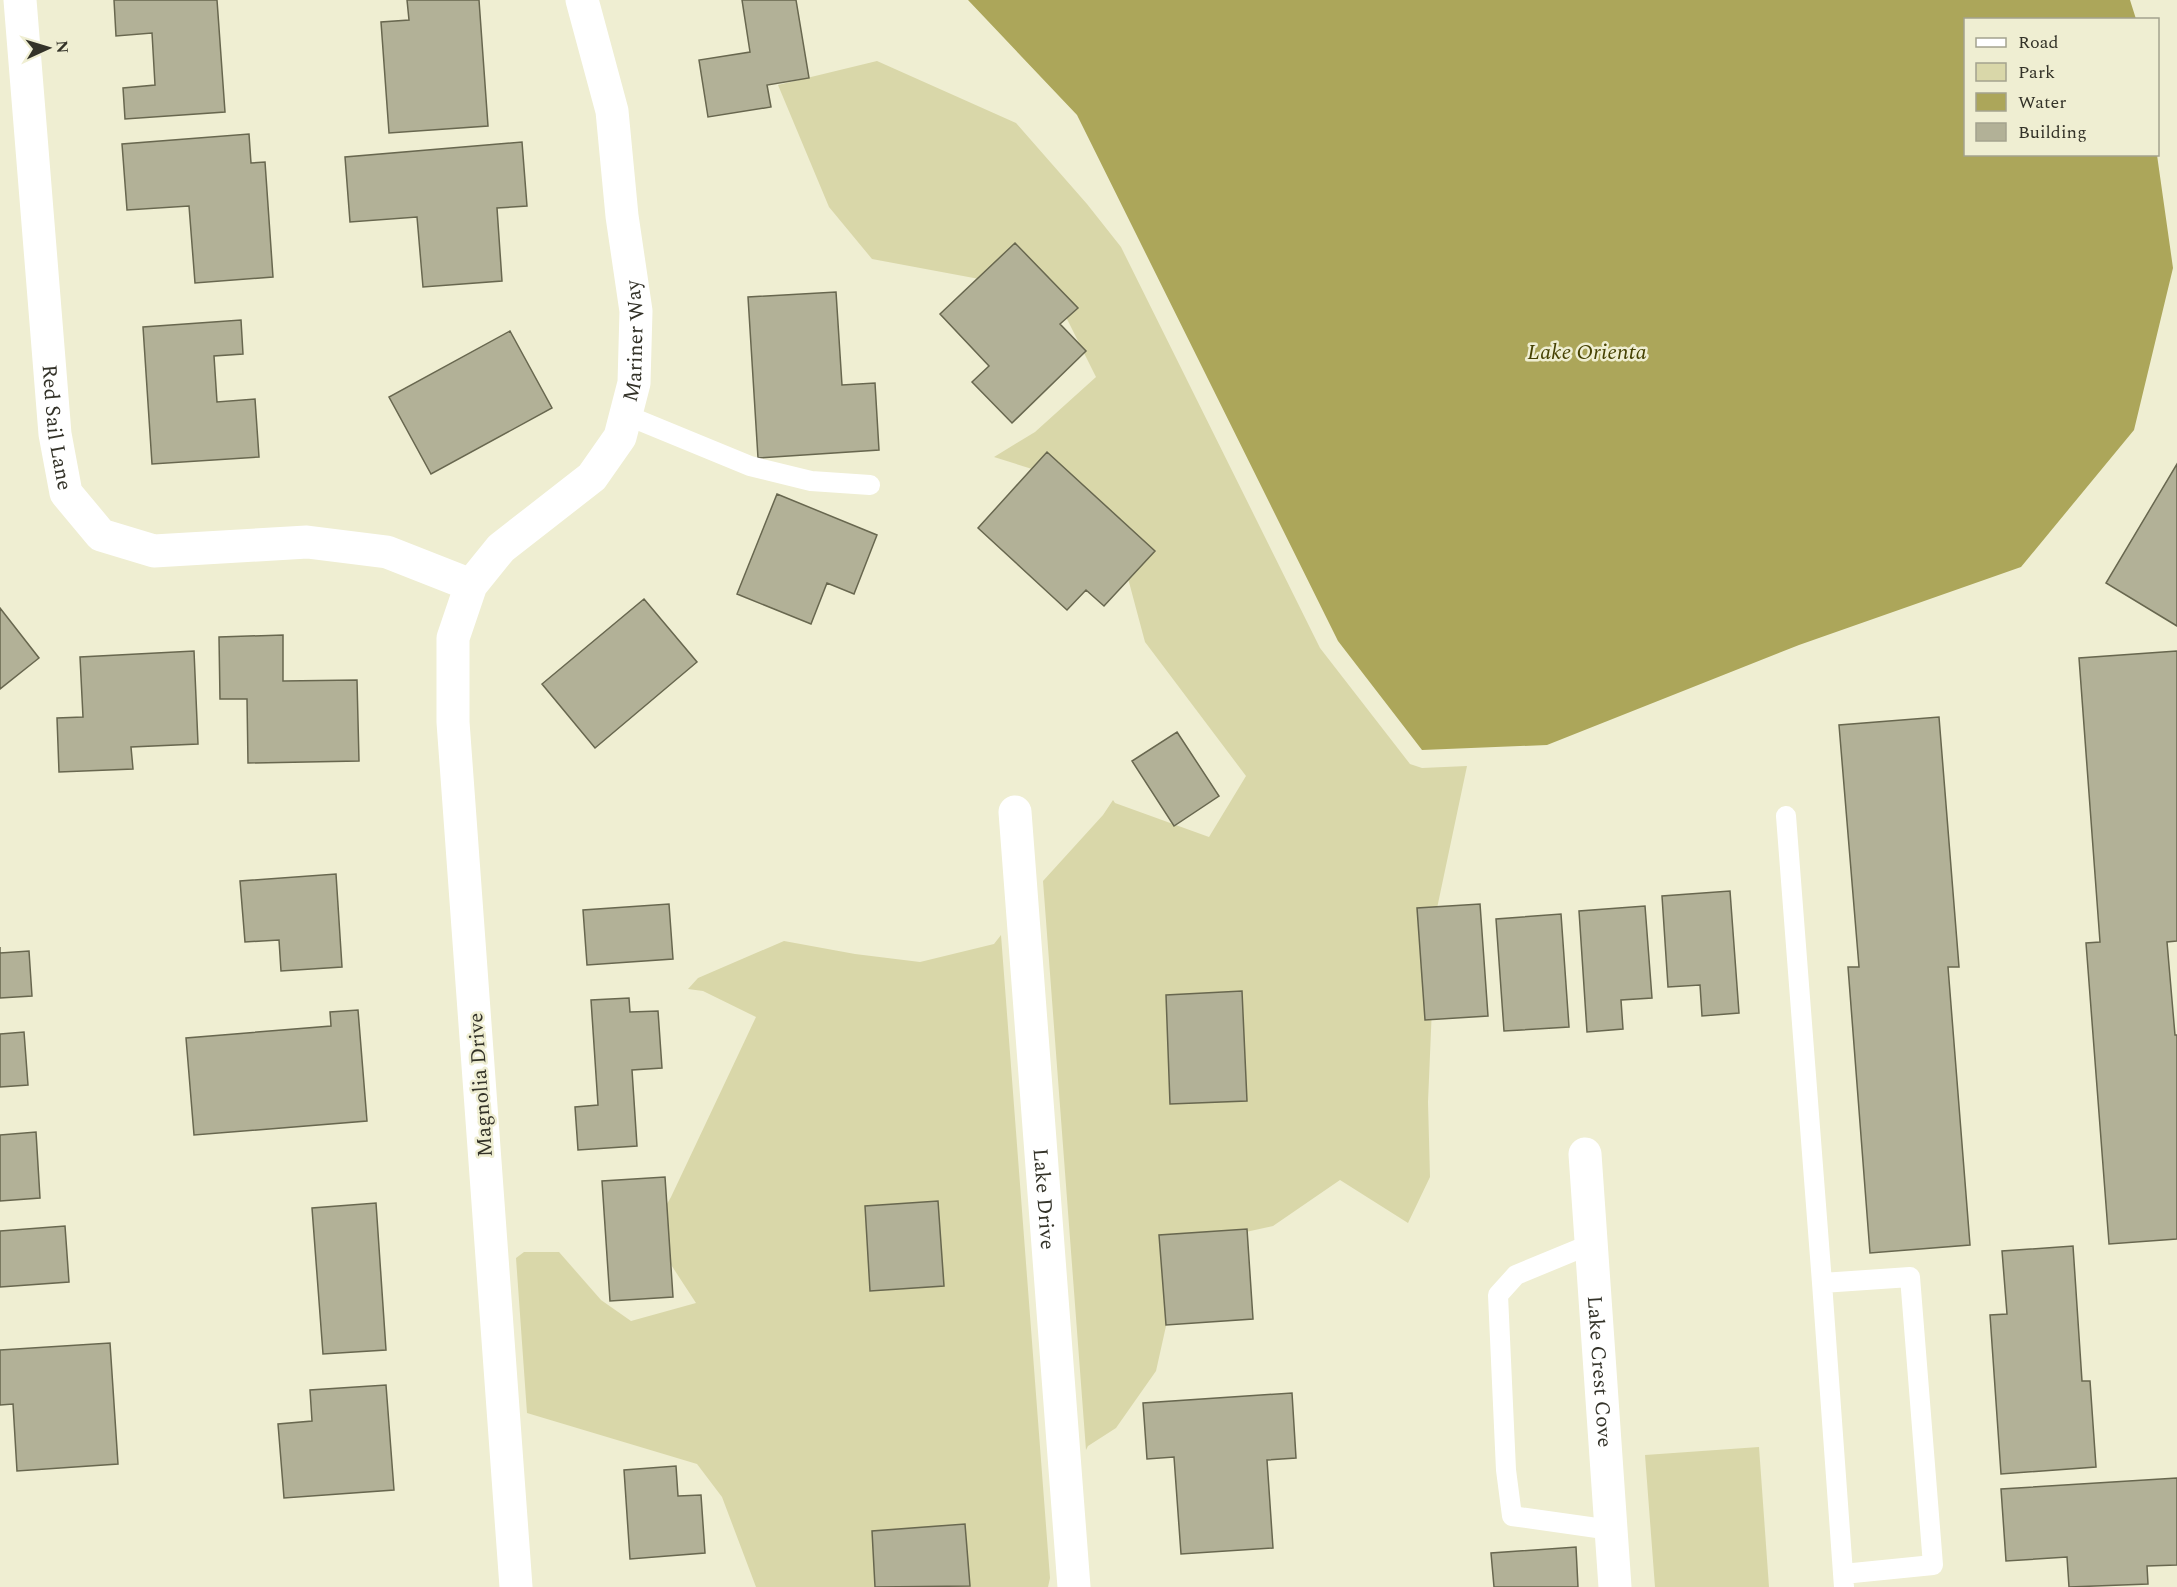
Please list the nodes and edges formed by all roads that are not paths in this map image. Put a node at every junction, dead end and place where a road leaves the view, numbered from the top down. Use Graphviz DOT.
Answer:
graph roads {
  1 [pos="20,0"];
  2 [pos="582,0"];
  3 [pos="626,415"];
  4 [pos="870,485"];
  5 [pos="471,585"];
  6 [pos="1014,812"];
  7 [pos="1786,816"];
  8 [pos="1585,1154"];
  9 [pos="1591,1244"];
  10 [pos="1822,1283"];
  11 [pos="1611,1530"];
  12 [pos="1843,1580"];
  13 [pos="516,1587"];
  14 [pos="1074,1587"];
  15 [pos="1615,1587"];
  1 -- 5 [label="street, Red Sail Lane"];
  2 -- 3 [label="street, Mariner Way"];
  3 -- 4 [label="lane"];
  3 -- 5 [label="street, Mariner Way"];
  5 -- 13 [label="street, Magnolia Drive"];
  6 -- 14 [label="street, Lake Drive"];
  7 -- 10 [label="lane"];
  8 -- 9 [label="street, Lake Crest Cove"];
  9 -- 11 [label="street, Lake Crest Cove"];
  9 -- 11 [label="lane"];
  10 -- 12 [label="lane"];
  10 -- 12 [label="lane"];
  11 -- 15 [label="street, Lake Crest Cove"];
}
